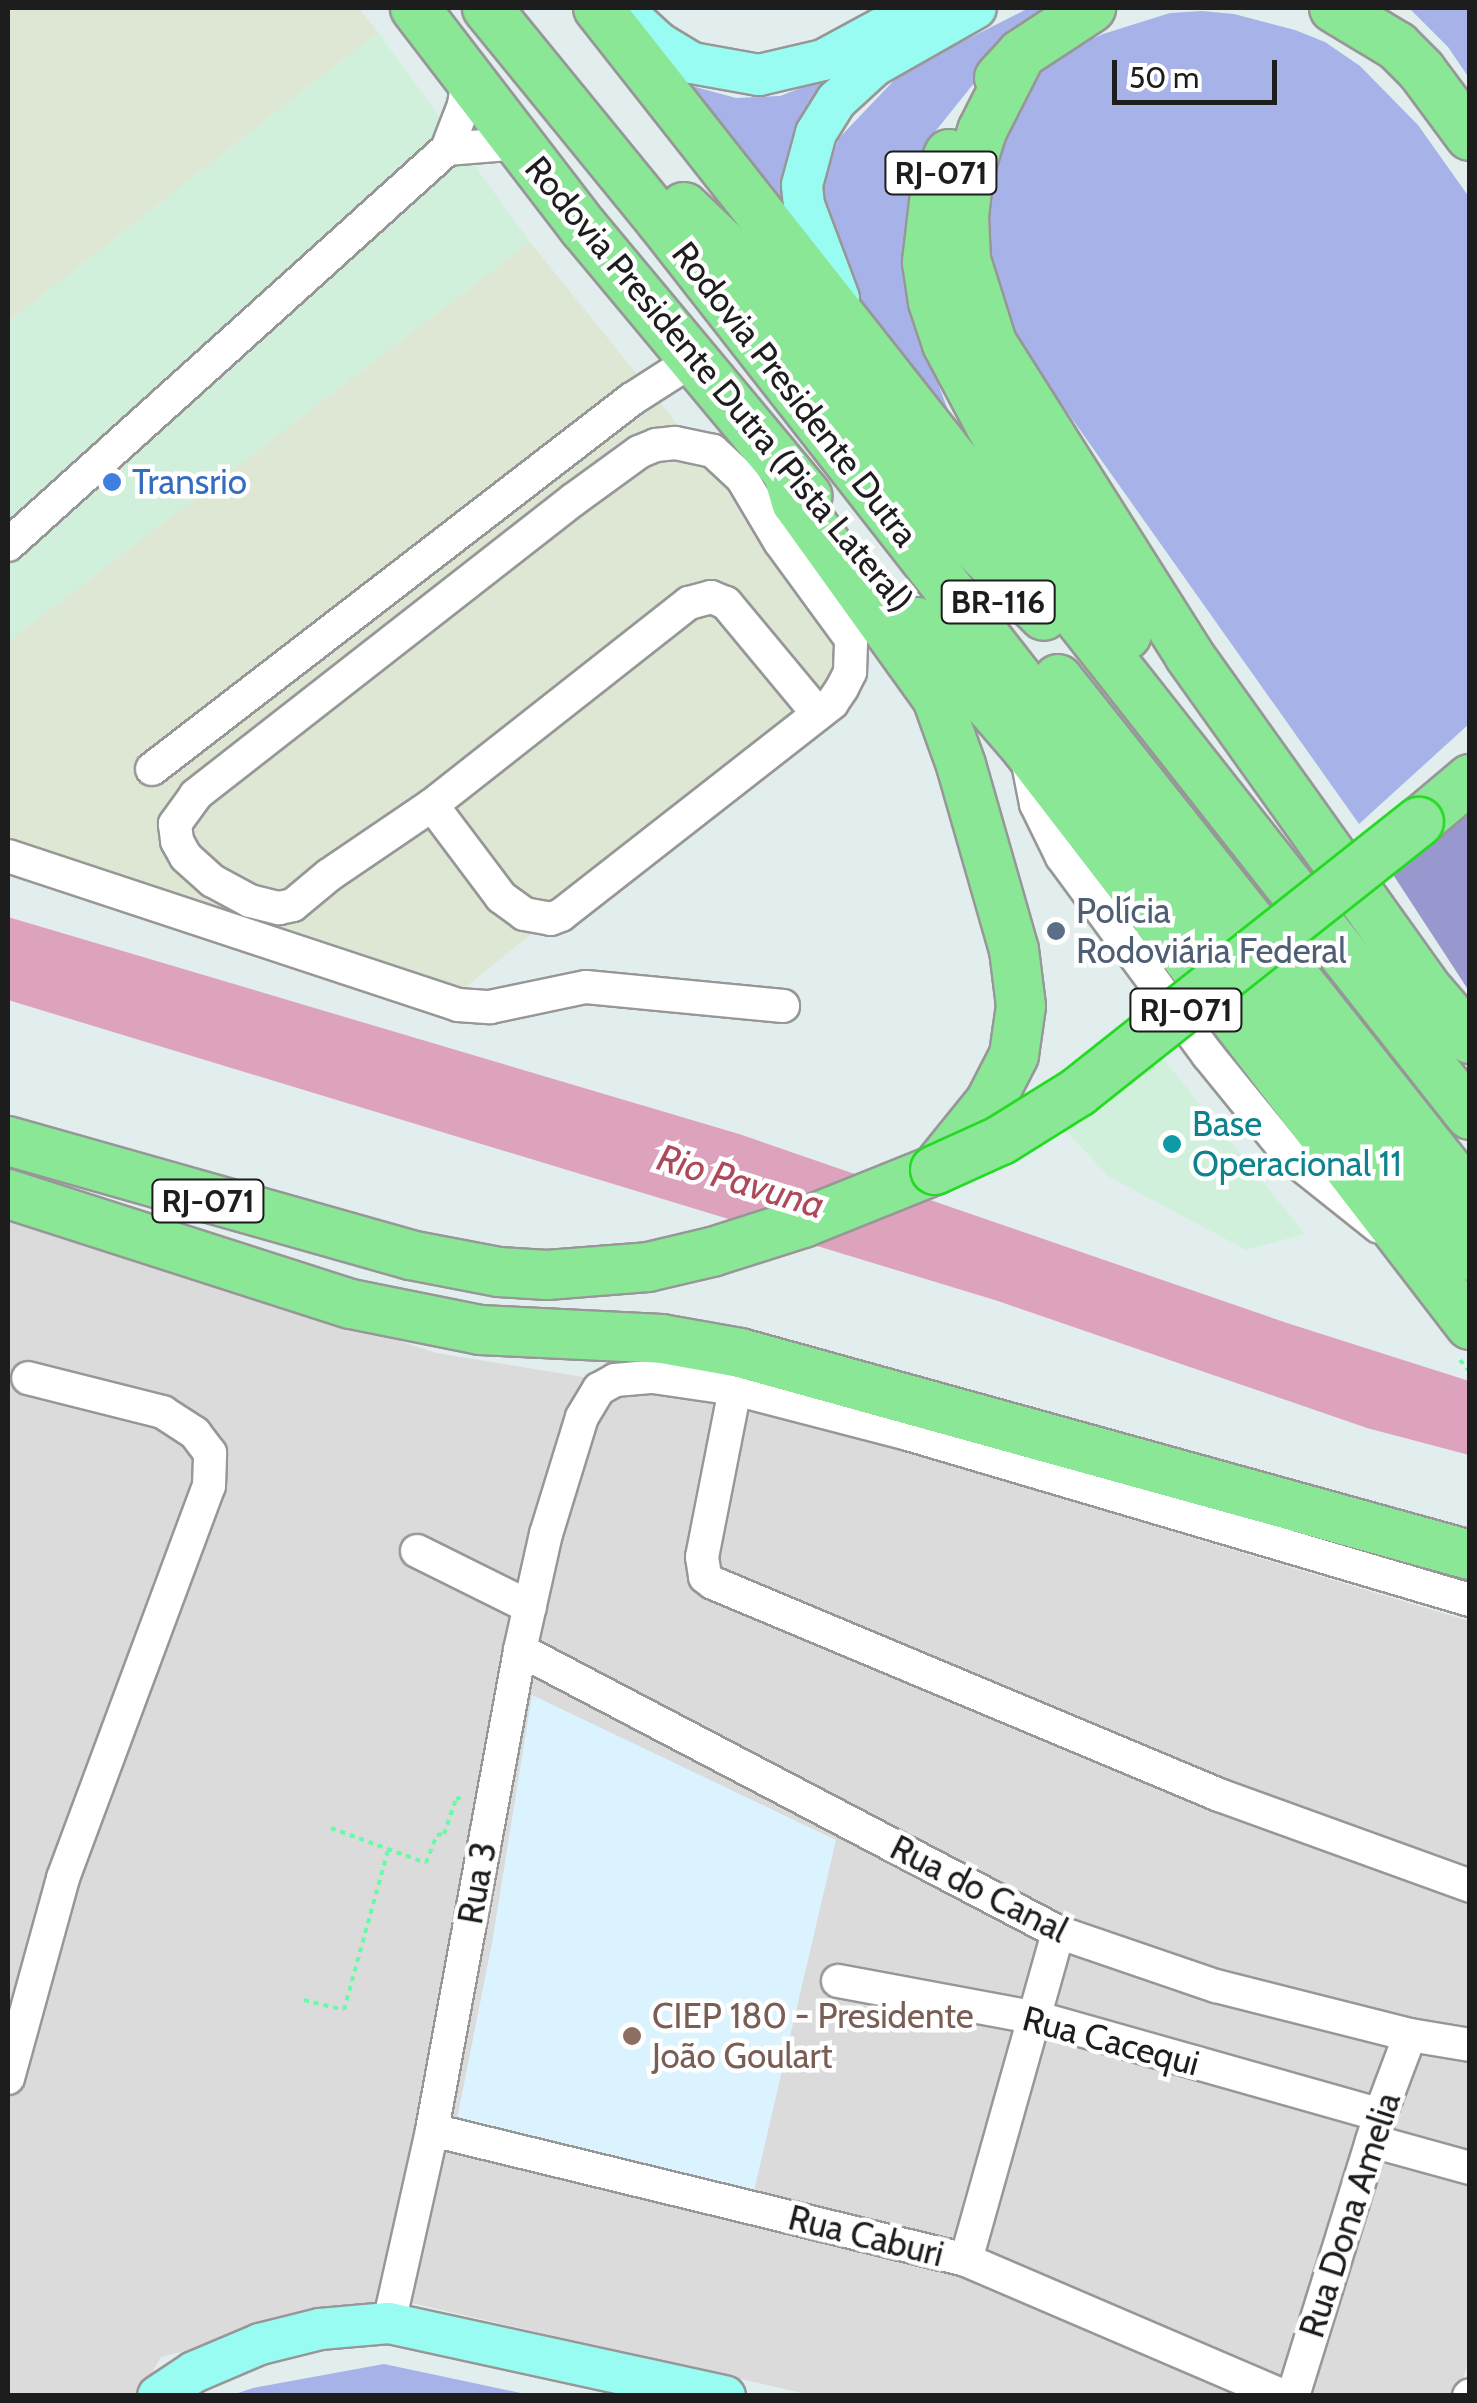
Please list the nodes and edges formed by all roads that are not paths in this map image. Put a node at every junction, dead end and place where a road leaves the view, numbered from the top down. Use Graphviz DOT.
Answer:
graph roads {
  1 [pos="415,8"];
  2 [pos="487,8"];
  3 [pos="526,8"];
  4 [pos="598,8"];
  5 [pos="621,8"];
  6 [pos="918,8"];
  7 [pos="976,8"];
  8 [pos="1091,8"];
  9 [pos="1334,8"];
  10 [pos="1020,54"];
  11 [pos="468,76"];
  12 [pos="1470,136"];
  13 [pos="520,143"];
  14 [pos="446,149"];
  15 [pos="684,207"];
  16 [pos="852,330"];
  17 [pos="694,360"];
  18 [pos="767,469"];
  19 [pos="8,544"];
  20 [pos="1122,675"];
  21 [pos="818,714"];
  22 [pos="152,768"];
  23 [pos="1470,779"];
  24 [pos="432,805"];
  25 [pos="8,856"];
  26 [pos="1273,870"];
  27 [pos="783,1006"];
  28 [pos="1470,1039"];
  29 [pos="1470,1115"];
  30 [pos="8,1141"];
  31 [pos="935,1170"];
  32 [pos="1470,1197"];
  33 [pos="28,1200"];
  34 [pos="410,1256"];
  35 [pos="1470,1256"];
  36 [pos="1464,1342"];
  37 [pos="28,1378"];
  38 [pos="736,1388"];
  39 [pos="417,1550"];
  40 [pos="1470,1555"];
  41 [pos="1470,1600"];
  42 [pos="530,1606"];
  43 [pos="520,1650"];
  44 [pos="1470,1886"];
  45 [pos="1058,1932"];
  46 [pos="838,1981"];
  47 [pos="1038,2018"];
  48 [pos="1410,2035"];
  49 [pos="1470,2045"];
  50 [pos="8,2078"];
  51 [pos="1376,2128"];
  52 [pos="432,2130"];
  53 [pos="1470,2168"];
  54 [pos="966,2260"];
  55 [pos="389,2323"];
  56 [pos="162,2394"];
  57 [pos="725,2396"];
  58 [pos="1283,2396"];
  59 [pos="1293,2396"];
  1 -- 11 [label="highway, Rodovia Presidente Dutra (Pista Lateral) / BR-116"];
  2 -- 35 [label="highway, Rodovia Presidente Dutra / BR-116"];
  3 -- 15 [label="highway, Rodovia Presidente Dutra / BR-116"];
  4 -- 16 [label="highway, BR-116"];
  5 -- 6 [label="main road"];
  7 -- 16 [label="main road"];
  8 -- 10 [label="highway, RJ-071"];
  9 -- 12 [label="highway"];
  10 -- 26 [label="highway, RJ-071"];
  10 -- 28 [label="highway"];
  11 -- 13 [label="highway, Rodovia Presidente Dutra (Pista Lateral) / BR-116"];
  11 -- 14 [label="street"];
  13 -- 14 [label="street"];
  13 -- 17 [label="highway, Rodovia Presidente Dutra (Pista Lateral) / BR-116"];
  14 -- 19 [label="street"];
  15 -- 20 [label="highway"];
  15 -- 32 [label="highway, Rodovia Presidente Dutra / BR-116"];
  16 -- 20 [label="highway, BR-116"];
  17 -- 18 [label="highway, Rodovia Presidente Dutra (Pista Lateral) / BR-116"];
  17 -- 22 [label="street"];
  18 -- 21 [label="street"];
  18 -- 24 [label="street"];
  18 -- 31 [label="highway, RJ-071"];
  18 -- 36 [label="highway, Rodovia Presidente Dutra (Pista Lateral) / BR-116"];
  20 -- 26 [label="highway, BR-116"];
  21 -- 24 [label="street"];
  21 -- 24 [label="street"];
  23 -- 31 [label="highway, RJ-071, bridge"];
  25 -- 27 [label="street"];
  26 -- 29 [label="highway, BR-116"];
  30 -- 34 [label="highway, RJ-071"];
  31 -- 34 [label="highway, RJ-071"];
  33 -- 34 [label="highway"];
  33 -- 40 [label="highway"];
  37 -- 50 [label="street"];
  38 -- 41 [label="street, Rua 3"];
  38 -- 42 [label="street, Rua 3"];
  38 -- 44 [label="street"];
  39 -- 42 [label="street"];
  42 -- 43 [label="street, Rua 3"];
  43 -- 45 [label="street, Rua do Canal"];
  43 -- 52 [label="street, Rua 3"];
  45 -- 47 [label="street"];
  45 -- 48 [label="street, Rua do Canal"];
  46 -- 47 [label="street, Rua Cacequi"];
  47 -- 51 [label="street, Rua Cacequi"];
  47 -- 54 [label="street"];
  48 -- 49 [label="street, Rua do Canal"];
  48 -- 51 [label="street, Rua Dona Amelia"];
  51 -- 53 [label="street, Rua Cacequi"];
  51 -- 59 [label="street, Rua Dona Amelia"];
  52 -- 54 [label="street, Rua Caburi"];
  52 -- 55 [label="street, Rua 3"];
  54 -- 58 [label="street, Rua Caburi"];
  55 -- 56 [label="main road"];
  55 -- 57 [label="main road"];
}
